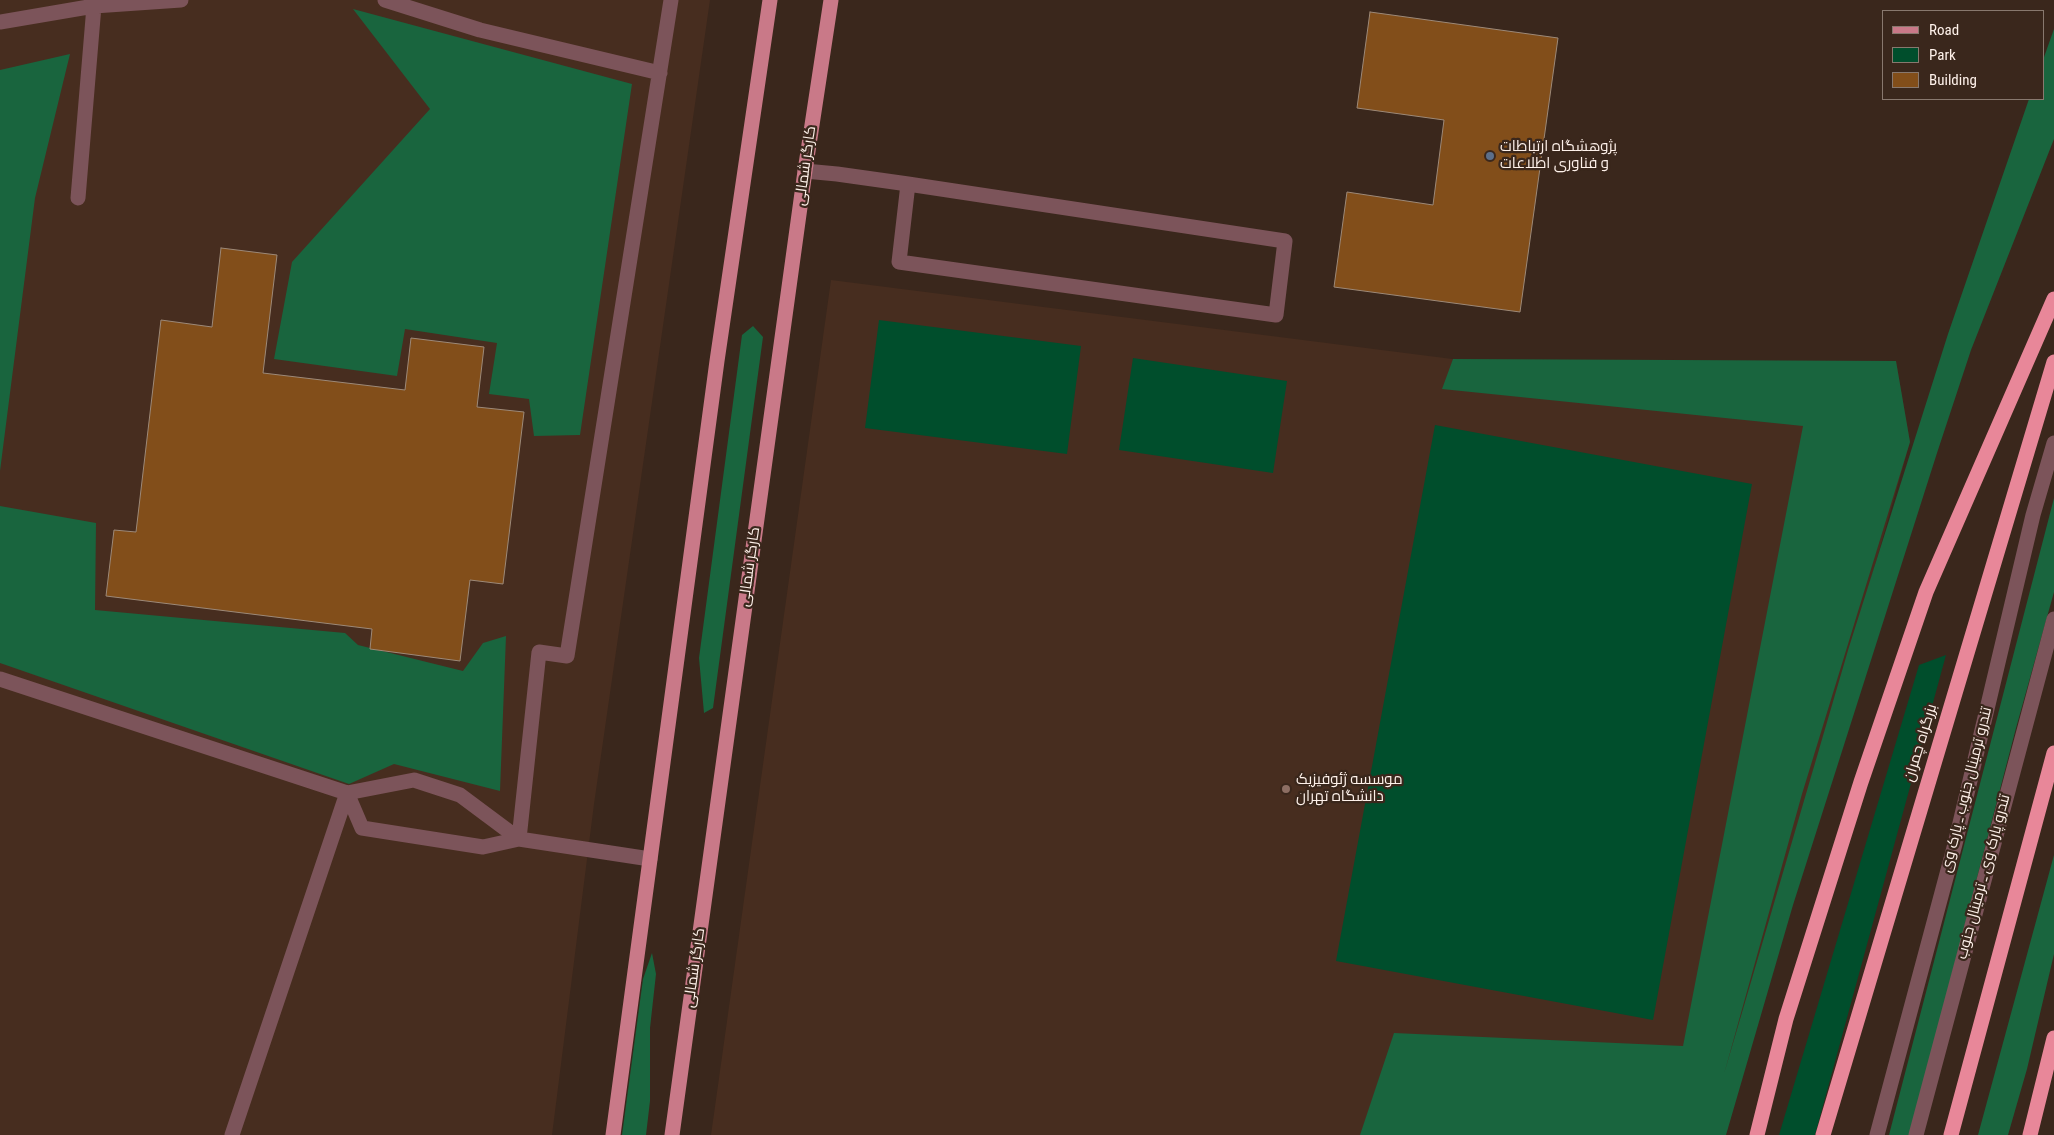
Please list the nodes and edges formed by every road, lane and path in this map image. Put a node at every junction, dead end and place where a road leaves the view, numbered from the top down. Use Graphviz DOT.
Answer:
graph roads {
  1 [pos="181,0"];
  2 [pos="385,0"];
  3 [pos="671,0"];
  4 [pos="770,0"];
  5 [pos="831,0"];
  6 [pos="94,6"];
  7 [pos="0,22"];
  8 [pos="660,73"];
  9 [pos="805,171"];
  10 [pos="908,184"];
  11 [pos="78,198"];
  12 [pos="2054,299"];
  13 [pos="2054,362"];
  14 [pos="2054,443"];
  15 [pos="2054,619"];
  16 [pos="0,679"];
  17 [pos="2054,753"];
  18 [pos="347,793"];
  19 [pos="519,839"];
  20 [pos="650,859"];
  21 [pos="2054,1038"];
  22 [pos="232,1135"];
  23 [pos="613,1135"];
  24 [pos="672,1135"];
  25 [pos="1757,1135"];
  26 [pos="1823,1135"];
  27 [pos="1876,1135"];
  28 [pos="1916,1135"];
  29 [pos="1951,1135"];
  30 [pos="2030,1135"];
  1 -- 6 [label="lane"];
  2 -- 8 [label="lane"];
  3 -- 8 [label="lane"];
  4 -- 20 [label="main road"];
  5 -- 9 [label="main road, کارگر شمالی"];
  6 -- 7 [label="lane"];
  6 -- 11 [label="lane"];
  8 -- 19 [label="lane"];
  9 -- 10 [label="lane"];
  9 -- 24 [label="main road, کارگر شمالی"];
  10 -- 10 [label="lane"];
  12 -- 25 [label="highway"];
  13 -- 26 [label="highway, بزرگراه چمران"];
  14 -- 27 [label="lane, تندرو ترمینال جنوب ـ پارک وی"];
  15 -- 28 [label="lane, تندرو پارک وی ـ ترمینال جنوب"];
  16 -- 18 [label="lane"];
  17 -- 29 [label="highway"];
  18 -- 19 [label="lane"];
  18 -- 19 [label="lane"];
  18 -- 22 [label="lane"];
  19 -- 20 [label="lane"];
  20 -- 23 [label="main road"];
  21 -- 30 [label="highway"];
}
